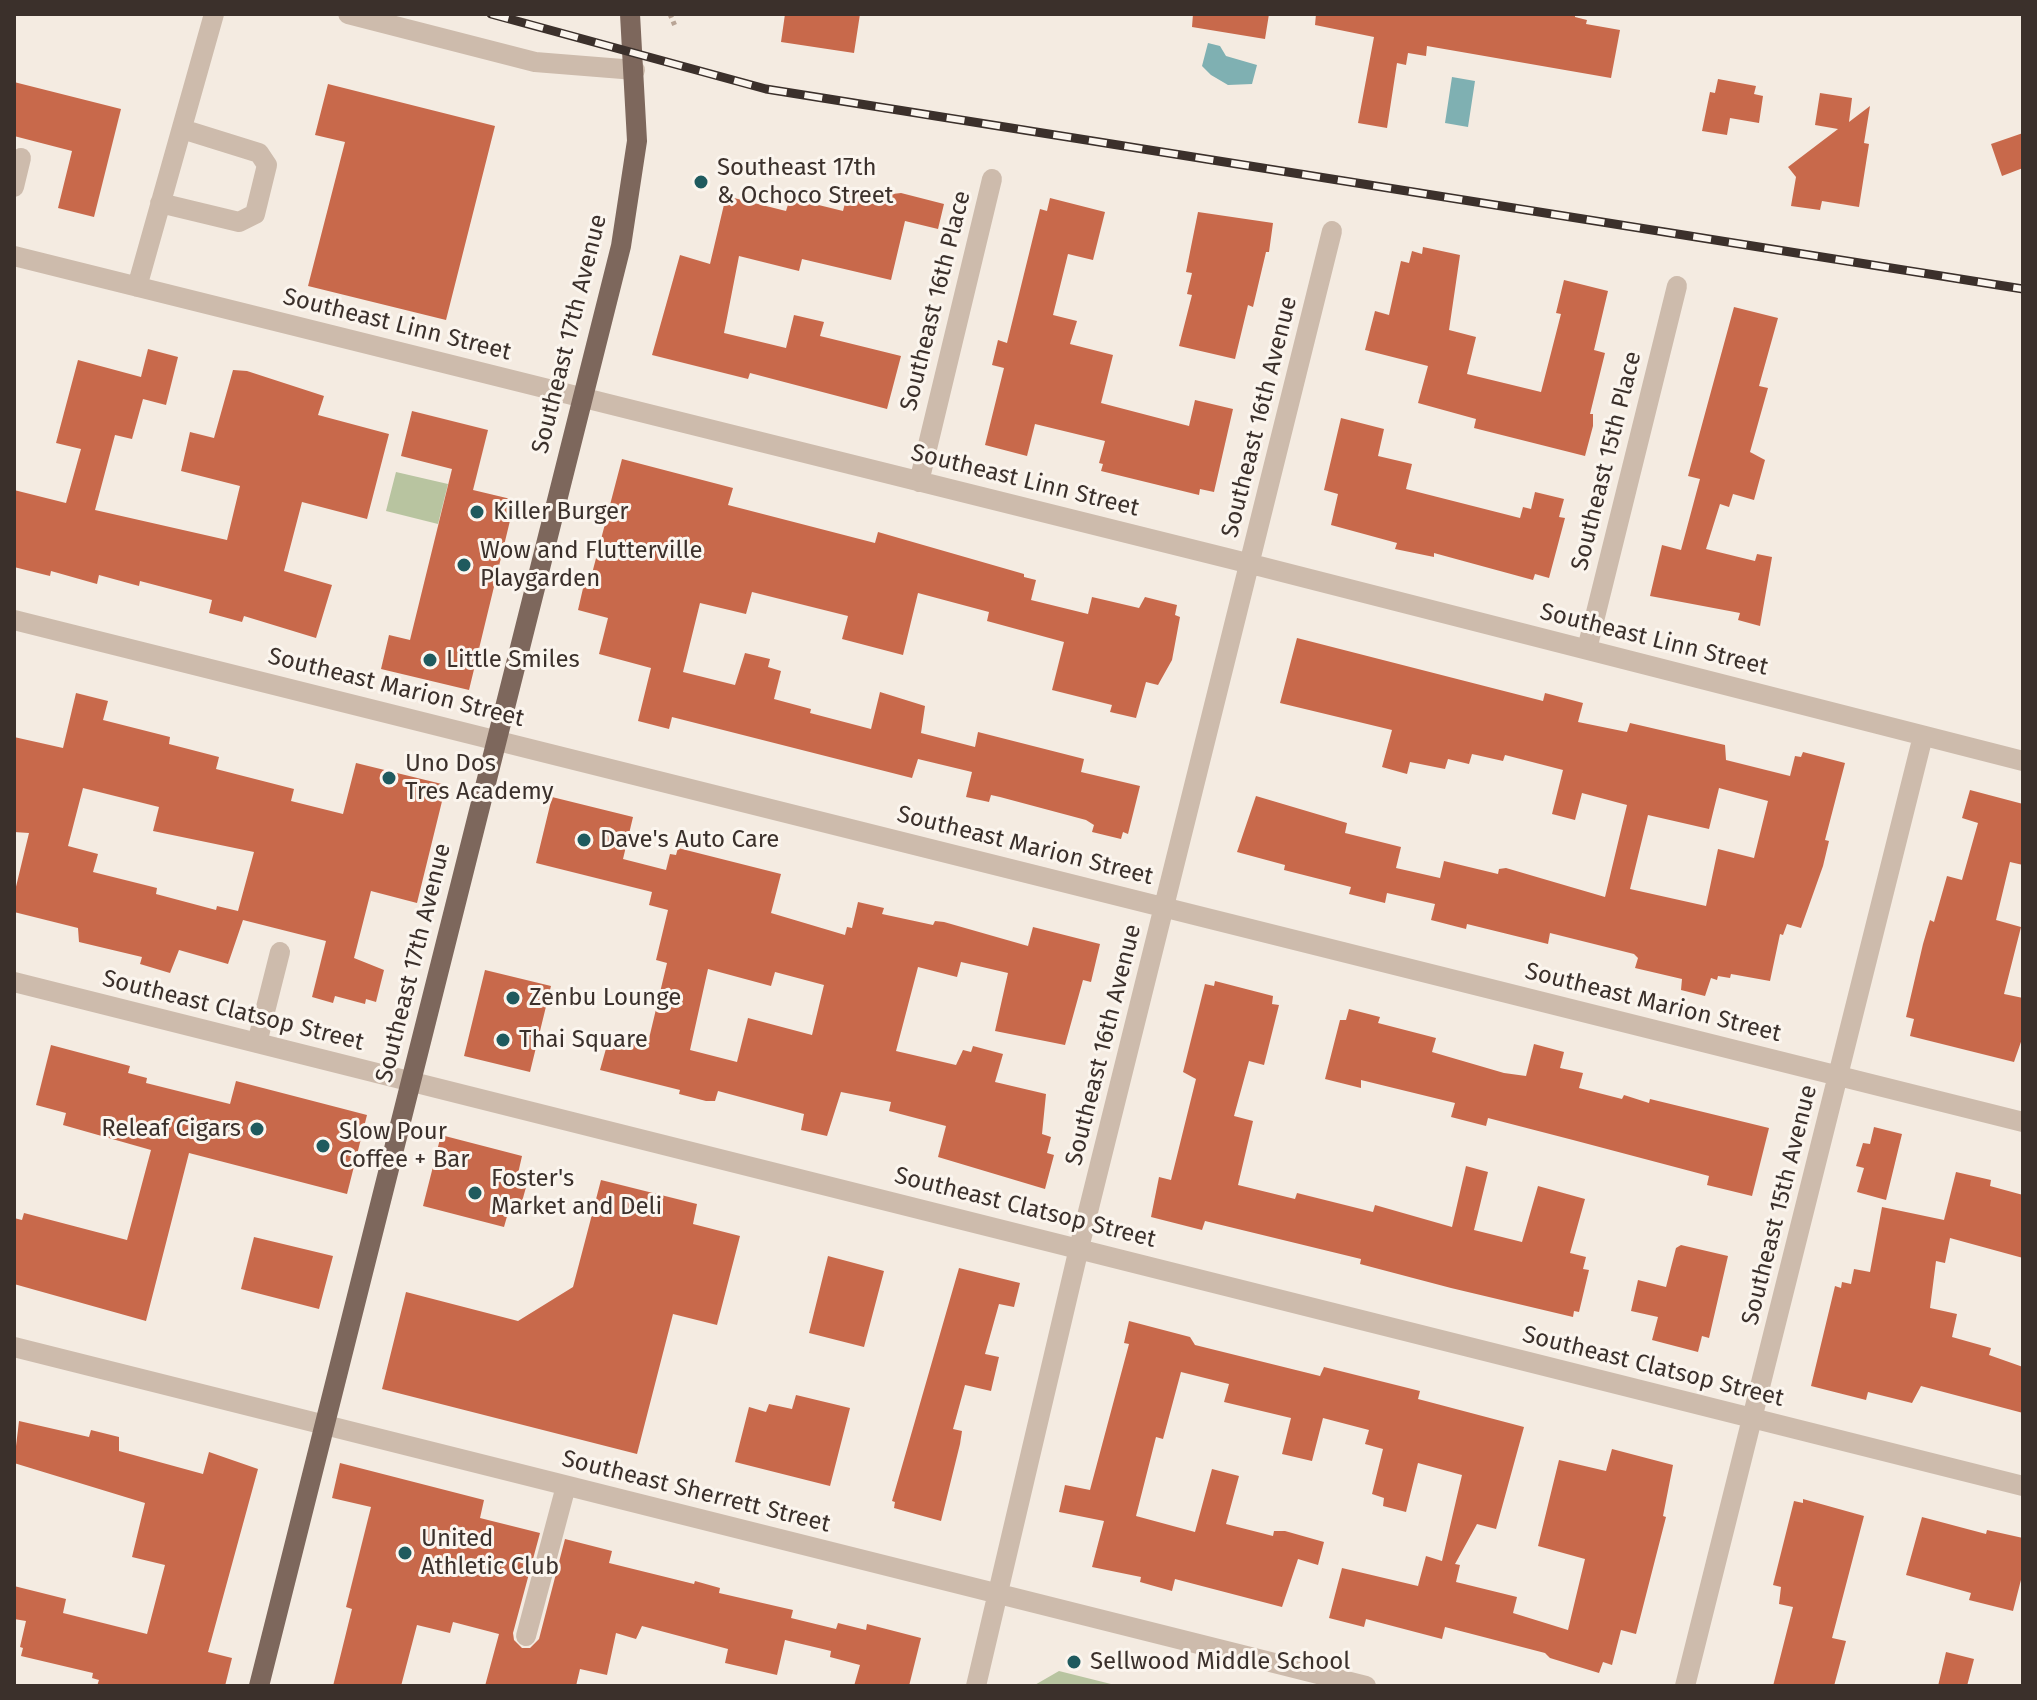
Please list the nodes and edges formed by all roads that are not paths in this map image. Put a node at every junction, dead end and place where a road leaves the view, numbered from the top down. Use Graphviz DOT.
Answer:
graph roads {
  1 [pos="214,14"];
  2 [pos="348,14"];
  3 [pos="630,14"];
  4 [pos="635,70"];
  5 [pos="182,129"];
  6 [pos="21,158"];
  7 [pos="992,179"];
  8 [pos="14,187"];
  9 [pos="160,203"];
  10 [pos="1332,231"];
  11 [pos="14,256"];
  12 [pos="1677,286"];
  13 [pos="137,287"];
  14 [pos="582,397"];
  15 [pos="919,482"];
  16 [pos="1251,564"];
  17 [pos="14,620"];
  18 [pos="1587,649"];
  19 [pos="1923,736"];
  20 [pos="497,739"];
  21 [pos="2023,761"];
  22 [pos="1165,908"];
  23 [pos="280,952"];
  24 [pos="14,982"];
  25 [pos="257,1043"];
  26 [pos="1839,1077"];
  27 [pos="411,1083"];
  28 [pos="2023,1122"];
  29 [pos="1079,1248"];
  30 [pos="14,1347"];
  31 [pos="1753,1420"];
  32 [pos="325,1425"];
  33 [pos="566,1486"];
  34 [pos="2023,1486"];
  35 [pos="1000,1596"];
  36 [pos="526,1636"];
  37 [pos="259,1686"];
  38 [pos="976,1686"];
  39 [pos="1366,1686"];
  40 [pos="1685,1686"];
  1 -- 5 [label="street"];
  2 -- 4 [label="street"];
  3 -- 4 [label="main road, Southeast 17th Avenue"];
  4 -- 14 [label="main road, Southeast 17th Avenue"];
  5 -- 9 [label="street"];
  5 -- 9 [label="street"];
  6 -- 8 [label="street"];
  7 -- 15 [label="street, Southeast 16th Place"];
  9 -- 13 [label="street"];
  10 -- 16 [label="street, Southeast 16th Avenue"];
  11 -- 13 [label="street, Southeast Linn Street"];
  12 -- 18 [label="street, Southeast 15th Place"];
  13 -- 14 [label="street, Southeast Linn Street"];
  14 -- 15 [label="street, Southeast Linn Street"];
  14 -- 20 [label="main road, Southeast 17th Avenue"];
  15 -- 16 [label="street, Southeast Linn Street"];
  16 -- 18 [label="street, Southeast Linn Street"];
  16 -- 22 [label="street, Southeast 16th Avenue"];
  17 -- 20 [label="street, Southeast Marion Street"];
  18 -- 19 [label="street, Southeast Linn Street"];
  19 -- 21 [label="street, Southeast Linn Street"];
  19 -- 26 [label="street, Southeast 15th Avenue"];
  20 -- 22 [label="street, Southeast Marion Street"];
  20 -- 27 [label="main road, Southeast 17th Avenue"];
  22 -- 26 [label="street, Southeast Marion Street"];
  22 -- 29 [label="street, Southeast 16th Avenue"];
  23 -- 25 [label="street"];
  24 -- 25 [label="street, Southeast Clatsop Street"];
  25 -- 27 [label="street, Southeast Clatsop Street"];
  26 -- 28 [label="street, Southeast Marion Street"];
  26 -- 31 [label="street, Southeast 15th Avenue"];
  27 -- 29 [label="street, Southeast Clatsop Street"];
  27 -- 32 [label="main road, Southeast 17th Avenue"];
  29 -- 31 [label="street, Southeast Clatsop Street"];
  29 -- 35 [label="street, Southeast 16th Avenue"];
  30 -- 32 [label="street, Southeast Sherrett Street"];
  31 -- 34 [label="street, Southeast Clatsop Street"];
  31 -- 40 [label="street, Southeast 15th Avenue"];
  32 -- 33 [label="street, Southeast Sherrett Street"];
  32 -- 37 [label="main road, Southeast 17th Avenue"];
  33 -- 35 [label="street, Southeast Sherrett Street"];
  33 -- 36 [label="street"];
  35 -- 38 [label="street, Southeast 16th Avenue"];
  35 -- 39 [label="street, Southeast Sherrett Street"];
}
